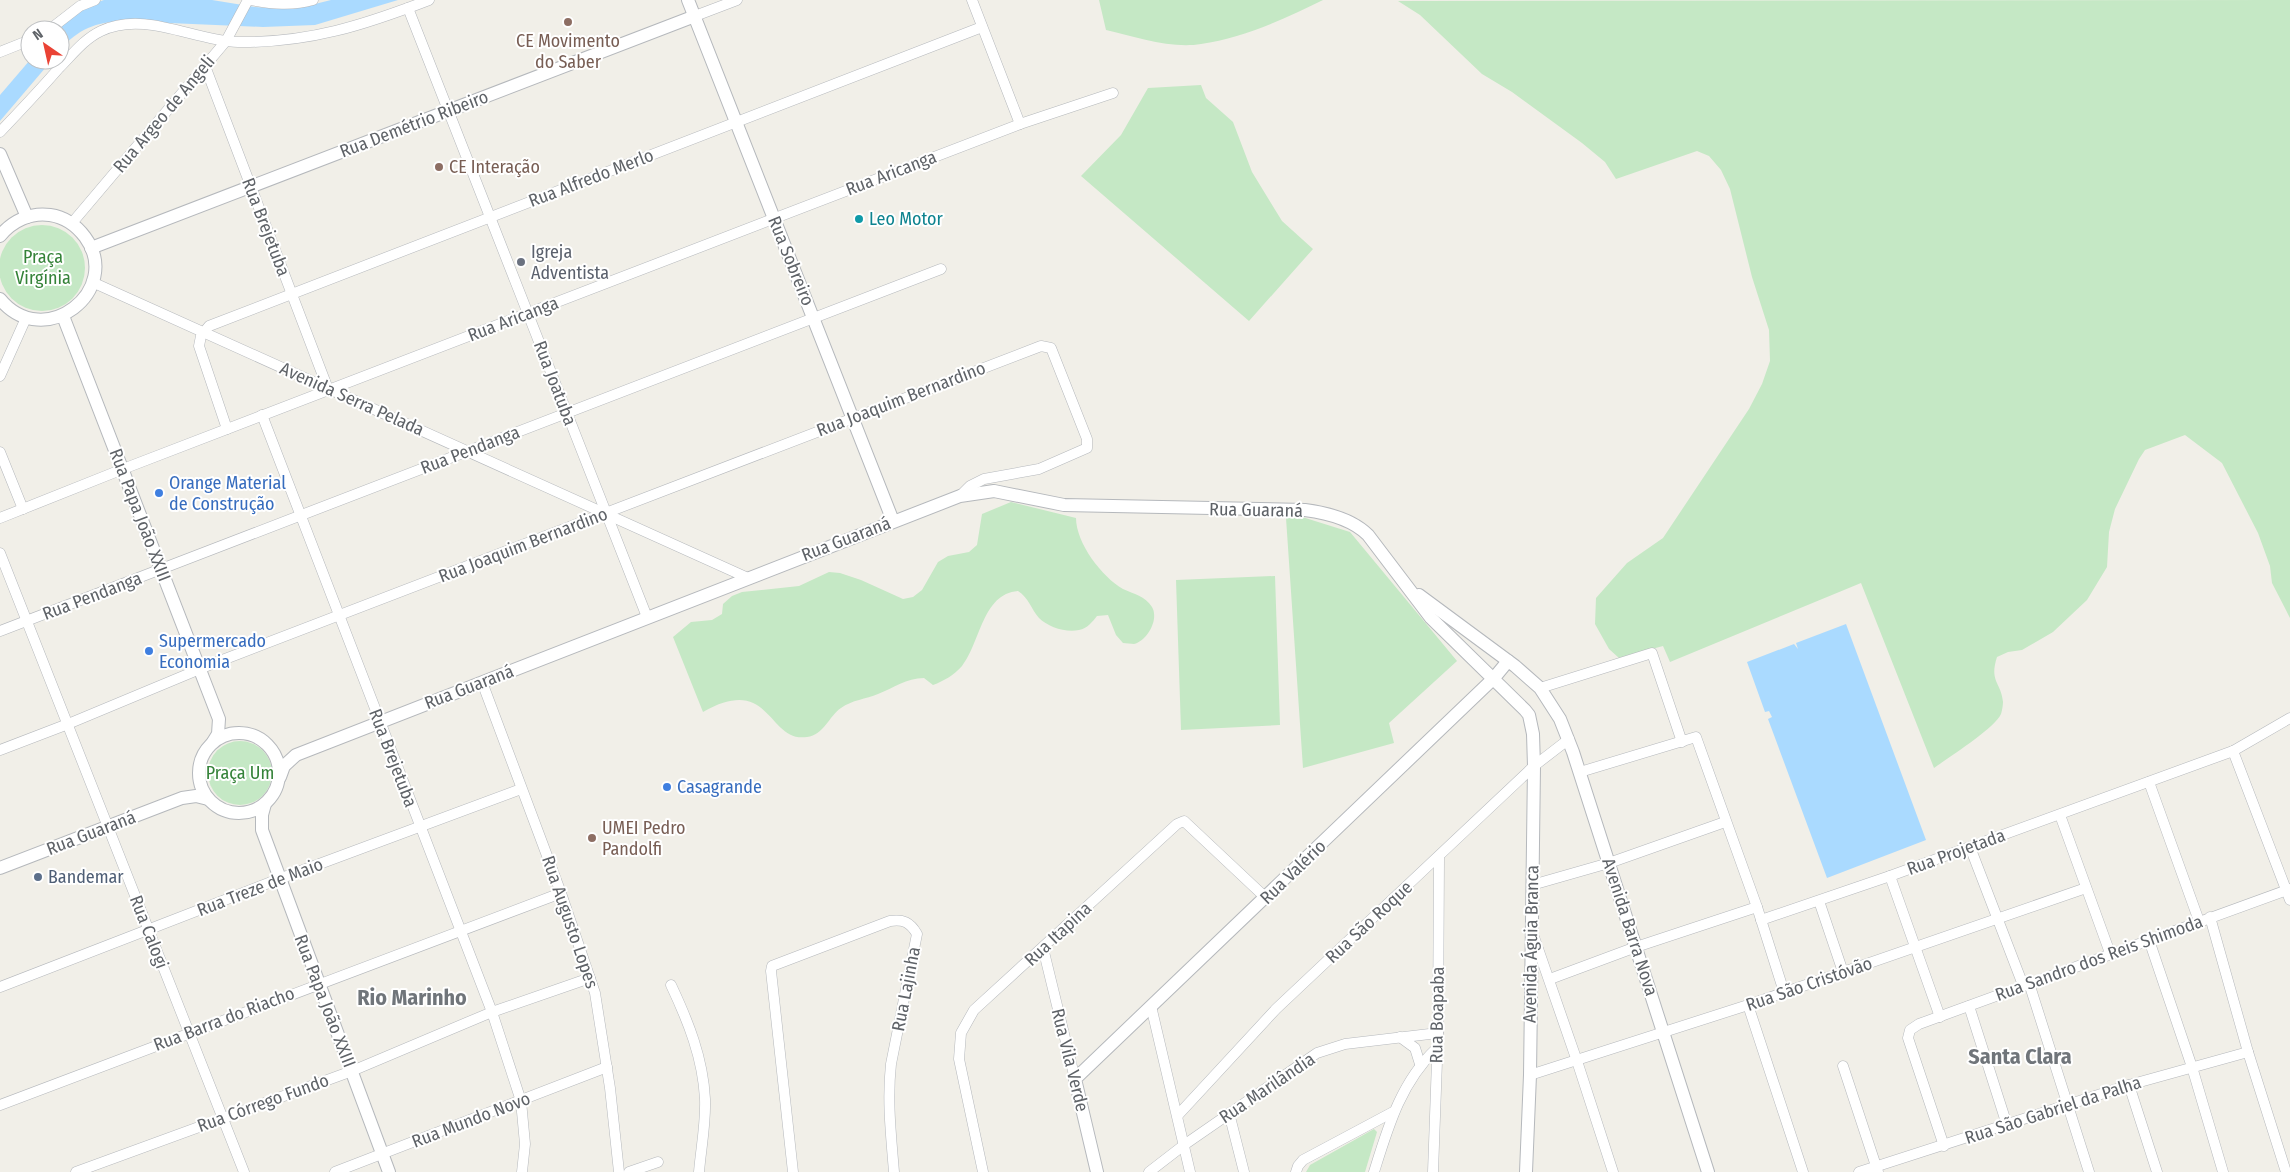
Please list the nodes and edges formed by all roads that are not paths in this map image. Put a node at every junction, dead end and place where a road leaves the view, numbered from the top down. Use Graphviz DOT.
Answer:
graph roads {
  1 [pos="95,0"];
  2 [pos="313,0"];
  3 [pos="429,0"];
  4 [pos="688,0"];
  5 [pos="737,0"];
  6 [pos="972,0"];
  7 [pos="248,2"];
  8 [pos="408,8"];
  9 [pos="695,16"];
  10 [pos="62,20"];
  11 [pos="982,27"];
  12 [pos="226,41"];
  13 [pos="20,44"];
  14 [pos="0,52"];
  15 [pos="205,66"];
  16 [pos="1113,94"];
  17 [pos="448,111"];
  18 [pos="736,122"];
  19 [pos="1020,124"];
  20 [pos="0,132"];
  21 [pos="0,154"];
  22 [pos="251,187"];
  23 [pos="27,217"];
  24 [pos="490,218"];
  25 [pos="774,219"];
  26 [pos="72,223"];
  27 [pos="0,236"];
  28 [pos="91,248"];
  29 [pos="940,269"];
  30 [pos="92,282"];
  31 [pos="292,294"];
  32 [pos="0,299"];
  33 [pos="528,313"];
  34 [pos="63,316"];
  35 [pos="26,318"];
  36 [pos="813,318"];
  37 [pos="203,332"];
  38 [pos="0,376"];
  39 [pos="329,389"];
  40 [pos="567,413"];
  41 [pos="262,415"];
  42 [pos="853,418"];
  43 [pos="227,428"];
  44 [pos="467,451"];
  45 [pos="0,452"];
  46 [pos="123,469"];
  47 [pos="960,496"];
  48 [pos="23,509"];
  49 [pos="606,513"];
  50 [pos="301,516"];
  51 [pos="0,518"];
  52 [pos="893,521"];
  53 [pos="0,553"];
  54 [pos="162,570"];
  55 [pos="1396,573"];
  56 [pos="748,578"];
  57 [pos="339,615"];
  58 [pos="647,617"];
  59 [pos="27,621"];
  60 [pos="0,631"];
  61 [pos="1508,661"];
  62 [pos="201,669"];
  63 [pos="1494,678"];
  64 [pos="482,682"];
  65 [pos="1540,688"];
  66 [pos="1554,709"];
  67 [pos="217,714"];
  68 [pos="1529,715"];
  69 [pos="2290,718"];
  70 [pos="380,722"];
  71 [pos="68,724"];
  72 [pos="238,733"];
  73 [pos="1569,738"];
  74 [pos="213,742"];
  75 [pos="1682,742"];
  76 [pos="267,744"];
  77 [pos="0,750"];
  78 [pos="2233,751"];
  79 [pos="301,753"];
  80 [pos="1534,766"];
  81 [pos="1580,772"];
  82 [pos="280,777"];
  83 [pos="199,779"];
  84 [pos="2149,782"];
  85 [pos="522,789"];
  86 [pos="182,798"];
  87 [pos="208,800"];
  88 [pos="265,804"];
  89 [pos="240,814"];
  90 [pos="2060,815"];
  91 [pos="1725,822"];
  92 [pos="108,827"];
  93 [pos="419,827"];
  94 [pos="262,830"];
  95 [pos="1970,846"];
  96 [pos="1439,858"];
  97 [pos="1609,863"];
  98 [pos="0,868"];
  99 [pos="1890,876"];
  100 [pos="279,879"];
  101 [pos="1532,885"];
  102 [pos="2086,888"];
  103 [pos="561,893"];
  104 [pos="2289,893"];
  105 [pos="1266,898"];
  106 [pos="1819,901"];
  107 [pos="1757,907"];
  108 [pos="2210,917"];
  109 [pos="1998,919"];
  110 [pos="1761,920"];
  111 [pos="2199,922"];
  112 [pos="1531,929"];
  113 [pos="148,930"];
  114 [pos="459,930"];
  115 [pos="2149,940"];
  116 [pos="1636,947"];
  117 [pos="1043,948"];
  118 [pos="1915,948"];
  119 [pos="2110,953"];
  120 [pos="1843,972"];
  121 [pos="590,978"];
  122 [pos="1550,979"];
  123 [pos="319,983"];
  124 [pos="2026,984"];
  125 [pos="671,985"];
  126 [pos="0,988"];
  127 [pos="1784,992"];
  128 [pos="1151,1006"];
  129 [pos="1748,1006"];
  130 [pos="1969,1006"];
  131 [pos="492,1012"];
  132 [pos="1940,1016"];
  133 [pos="189,1032"];
  134 [pos="1664,1032"];
  135 [pos="1438,1033"];
  136 [pos="1400,1038"];
  137 [pos="1436,1049"];
  138 [pos="2248,1052"];
  139 [pos="1577,1061"];
  140 [pos="1420,1064"];
  141 [pos="1843,1066"];
  142 [pos="2192,1067"];
  143 [pos="607,1068"];
  144 [pos="352,1072"];
  145 [pos="1530,1075"];
  146 [pos="1075,1079"];
  147 [pos="2129,1085"];
  148 [pos="521,1101"];
  149 [pos="0,1105"];
  150 [pos="2067,1106"];
  151 [pos="1393,1112"];
  152 [pos="1229,1113"];
  153 [pos="1178,1115"];
  154 [pos="222,1117"];
  155 [pos="2007,1125"];
  156 [pos="1184,1145"];
  157 [pos="1944,1146"];
  158 [pos="382,1155"];
  159 [pos="658,1162"];
  160 [pos="1878,1169"];
  161 [pos="2089,1170"];
  162 [pos="76,1172"];
  163 [pos="244,1172"];
  164 [pos="335,1172"];
  165 [pos="389,1172"];
  166 [pos="522,1172"];
  167 [pos="619,1172"];
  168 [pos="629,1172"];
  169 [pos="700,1172"];
  170 [pos="793,1172"];
  171 [pos="894,1172"];
  172 [pos="983,1172"];
  173 [pos="1097,1172"];
  174 [pos="1148,1172"];
  175 [pos="1190,1172"];
  176 [pos="1244,1172"];
  177 [pos="1296,1172"];
  178 [pos="1374,1172"];
  179 [pos="1433,1172"];
  180 [pos="1526,1172"];
  181 [pos="1612,1172"];
  182 [pos="1708,1172"];
  183 [pos="1803,1172"];
  184 [pos="1859,1172"];
  185 [pos="2078,1172"];
  186 [pos="2157,1172"];
  187 [pos="2223,1172"];
  188 [pos="2286,1172"];
  1 -- 10 [label="street"];
  2 -- 7 [label="street"];
  3 -- 8 [label="street"];
  4 -- 9 [label="street, Rua Sobreiro"];
  5 -- 9 [label="street, Rua Demétrio Ribeiro"];
  6 -- 11 [label="street"];
  7 -- 12 [label="street, Rua Argeo de Angeli"];
  8 -- 12 [label="street"];
  8 -- 17 [label="street, Rua Joatuba"];
  9 -- 17 [label="street, Rua Demétrio Ribeiro"];
  9 -- 18 [label="street, Rua Sobreiro"];
  11 -- 18 [label="street, Rua Alfredo Merlo"];
  11 -- 19 [label="street"];
  12 -- 15 [label="street, Rua Argeo de Angeli"];
  12 -- 20 [label="street"];
  13 -- 14 [label="street"];
  15 -- 22 [label="street, Rua Brejetuba"];
  15 -- 26 [label="street, Rua Argeo de Angeli"];
  16 -- 19 [label="street, Rua Aricanga"];
  17 -- 22 [label="street, Rua Demétrio Ribeiro"];
  17 -- 24 [label="street, Rua Joatuba"];
  18 -- 24 [label="street, Rua Alfredo Merlo"];
  18 -- 25 [label="street, Rua Sobreiro"];
  19 -- 25 [label="street, Rua Aricanga"];
  21 -- 23 [label="street"];
  22 -- 28 [label="street, Rua Demétrio Ribeiro"];
  22 -- 31 [label="street, Rua Brejetuba"];
  23 -- 26 [label="street"];
  23 -- 27 [label="street"];
  24 -- 31 [label="street, Rua Alfredo Merlo"];
  24 -- 33 [label="street, Rua Joatuba"];
  25 -- 33 [label="street, Rua Aricanga"];
  25 -- 36 [label="street, Rua Sobreiro"];
  26 -- 28 [label="street"];
  28 -- 30 [label="street"];
  29 -- 36 [label="street, Rua Pendanga"];
  30 -- 34 [label="street"];
  30 -- 37 [label="street, Avenida Serra Pelada"];
  31 -- 37 [label="street, Rua Alfredo Merlo"];
  31 -- 39 [label="street, Rua Brejetuba"];
  32 -- 35 [label="street"];
  33 -- 39 [label="street, Rua Aricanga"];
  33 -- 40 [label="street, Rua Joatuba"];
  34 -- 35 [label="street"];
  34 -- 46 [label="street, Rua Papa João XXIII"];
  35 -- 38 [label="street"];
  36 -- 40 [label="street, Rua Pendanga"];
  36 -- 42 [label="street, Rua Sobreiro"];
  37 -- 39 [label="street, Avenida Serra Pelada"];
  37 -- 43 [label="street"];
  39 -- 41 [label="street, Rua Aricanga"];
  39 -- 44 [label="street, Avenida Serra Pelada"];
  40 -- 44 [label="street, Rua Pendanga"];
  40 -- 49 [label="street, Rua Joatuba"];
  41 -- 43 [label="street, Rua Aricanga"];
  41 -- 50 [label="street, Rua Brejetuba"];
  42 -- 47 [label="street, Rua Joaquim Bernardino"];
  42 -- 49 [label="street, Rua Joaquim Bernardino"];
  42 -- 52 [label="street, Rua Sobreiro"];
  43 -- 46 [label="street, Rua Aricanga"];
  44 -- 49 [label="street, Avenida Serra Pelada"];
  44 -- 50 [label="street, Rua Pendanga"];
  45 -- 48 [label="street"];
  46 -- 48 [label="street, Rua Aricanga"];
  46 -- 54 [label="street, Rua Papa João XXIII"];
  47 -- 52 [label="street, Rua Guaraná"];
  47 -- 55 [label="street, Rua Guaraná"];
  48 -- 51 [label="street, Rua Aricanga"];
  49 -- 56 [label="street, Avenida Serra Pelada"];
  49 -- 57 [label="street, Rua Joaquim Bernardino"];
  49 -- 58 [label="street, Rua Joatuba"];
  50 -- 54 [label="street, Rua Pendanga"];
  50 -- 57 [label="street, Rua Brejetuba"];
  52 -- 56 [label="street, Rua Guaraná"];
  53 -- 59 [label="street, Rua Calogi"];
  54 -- 59 [label="street, Rua Pendanga"];
  54 -- 62 [label="street, Rua Papa João XXIII"];
  55 -- 61 [label="street, Rua Guaraná"];
  55 -- 63 [label="street, Rua Guaraná"];
  56 -- 58 [label="street, Rua Guaraná"];
  57 -- 62 [label="street, Rua Joaquim Bernardino"];
  57 -- 70 [label="street, Rua Brejetuba"];
  58 -- 64 [label="street, Rua Guaraná"];
  59 -- 60 [label="street, Rua Pendanga"];
  59 -- 71 [label="street, Rua Calogi"];
  61 -- 63 [label="street, Rua Valério"];
  61 -- 65 [label="street, Rua Guaraná"];
  62 -- 67 [label="street, Rua Papa João XXIII"];
  62 -- 71 [label="street, Rua Joaquim Bernardino"];
  63 -- 68 [label="street, Rua Guaraná"];
  63 -- 105 [label="street, Rua Valério"];
  64 -- 70 [label="street, Rua Guaraná"];
  64 -- 85 [label="street, Rua Augusto Lopes"];
  65 -- 66 [label="street, Avenida Barra Nova"];
  65 -- 75 [label="street"];
  66 -- 68 [label="street"];
  66 -- 73 [label="street, Avenida Barra Nova"];
  67 -- 72 [label="street, Rua Papa João XXIII"];
  67 -- 74 [label="street, Rua Papa João XXIII"];
  68 -- 80 [label="street, Avenida Águia Branca"];
  69 -- 78 [label="street, Rua Projetada"];
  70 -- 79 [label="street, Rua Guaraná"];
  70 -- 93 [label="street, Rua Brejetuba"];
  71 -- 77 [label="street, Rua Joaquim Bernardino"];
  71 -- 92 [label="street, Rua Calogi"];
  72 -- 74 [label="street"];
  72 -- 76 [label="street"];
  73 -- 80 [label="street, Rua São Roque"];
  73 -- 81 [label="street, Avenida Barra Nova"];
  74 -- 83 [label="street"];
  75 -- 81 [label="street"];
  75 -- 91 [label="street"];
  76 -- 79 [label="street"];
  76 -- 82 [label="street"];
  78 -- 84 [label="street, Rua Projetada"];
  78 -- 104 [label="street"];
  79 -- 82 [label="street, Rua Guaraná"];
  80 -- 96 [label="street, Rua São Roque"];
  80 -- 101 [label="street, Avenida Águia Branca"];
  81 -- 97 [label="street, Avenida Barra Nova"];
  82 -- 88 [label="street"];
  83 -- 86 [label="street, Rua Guaraná"];
  83 -- 87 [label="street"];
  84 -- 90 [label="street, Rua Projetada"];
  84 -- 111 [label="street"];
  85 -- 93 [label="street, Rua Treze de Maio"];
  85 -- 103 [label="street, Rua Augusto Lopes"];
  86 -- 87 [label="street, Rua Guaraná"];
  86 -- 92 [label="street, Rua Guaraná"];
  87 -- 89 [label="street"];
  88 -- 89 [label="street"];
  88 -- 94 [label="street, Rua Papa João XXIII"];
  89 -- 94 [label="street"];
  90 -- 95 [label="street, Rua Projetada"];
  90 -- 102 [label="street"];
  91 -- 97 [label="street"];
  91 -- 107 [label="street"];
  92 -- 98 [label="street, Rua Guaraná"];
  92 -- 113 [label="street, Rua Calogi"];
  93 -- 100 [label="street, Rua Treze de Maio"];
  93 -- 114 [label="street, Rua Brejetuba"];
  94 -- 100 [label="street, Rua Papa João XXIII"];
  95 -- 99 [label="street, Rua Projetada"];
  95 -- 109 [label="street"];
  96 -- 135 [label="street, Rua Boapaba"];
  96 -- 153 [label="street, Rua São Roque"];
  97 -- 101 [label="street"];
  97 -- 116 [label="street, Avenida Barra Nova"];
  99 -- 106 [label="street, Rua Projetada"];
  99 -- 118 [label="street"];
  100 -- 113 [label="street, Rua Treze de Maio"];
  100 -- 123 [label="street, Rua Papa João XXIII"];
  101 -- 112 [label="street, Avenida Águia Branca"];
  102 -- 109 [label="street, Rua São Cristóvão"];
  102 -- 119 [label="street"];
  103 -- 114 [label="street, Rua Barra do Riacho"];
  103 -- 121 [label="street, Rua Augusto Lopes"];
  104 -- 108 [label="street, Rua Sandro dos Reis Shimoda"];
  105 -- 117 [label="street, Rua Itapina"];
  105 -- 128 [label="street, Rua Valério"];
  106 -- 110 [label="street, Rua Projetada"];
  106 -- 120 [label="street"];
  107 -- 110 [label="street"];
  107 -- 116 [label="street"];
  108 -- 111 [label="street, Rua Sandro dos Reis Shimoda"];
  108 -- 138 [label="street"];
  109 -- 118 [label="street, Rua São Cristóvão"];
  109 -- 124 [label="street"];
  110 -- 127 [label="street"];
  111 -- 115 [label="street, Rua Sandro dos Reis Shimoda"];
  112 -- 122 [label="street"];
  112 -- 145 [label="street, Avenida Águia Branca"];
  113 -- 126 [label="street, Rua Treze de Maio"];
  113 -- 133 [label="street, Rua Calogi"];
  114 -- 123 [label="street, Rua Barra do Riacho"];
  114 -- 131 [label="street, Rua Brejetuba"];
  115 -- 119 [label="street, Rua Sandro dos Reis Shimoda"];
  115 -- 142 [label="street"];
  116 -- 122 [label="street"];
  116 -- 134 [label="street, Avenida Barra Nova"];
  117 -- 146 [label="street, Rua Vila Verde"];
  117 -- 172 [label="street, Rua Itapina"];
  118 -- 120 [label="street, Rua São Cristóvão"];
  118 -- 132 [label="street"];
  119 -- 124 [label="street, Rua Sandro dos Reis Shimoda"];
  120 -- 127 [label="street, Rua São Cristóvão"];
  121 -- 131 [label="street, Rua Córrego Fundo"];
  121 -- 143 [label="street, Rua Augusto Lopes"];
  122 -- 139 [label="street"];
  123 -- 133 [label="street, Rua Barra do Riacho"];
  123 -- 144 [label="street, Rua Papa João XXIII"];
  124 -- 130 [label="street, Rua Sandro dos Reis Shimoda"];
  124 -- 150 [label="street"];
  125 -- 169 [label="street"];
  127 -- 129 [label="street, Rua São Cristóvão"];
  128 -- 146 [label="street, Rua Valério"];
  128 -- 153 [label="street"];
  129 -- 134 [label="street, Rua São Cristóvão"];
  129 -- 183 [label="street"];
  130 -- 132 [label="street, Rua Sandro dos Reis Shimoda"];
  130 -- 155 [label="street"];
  131 -- 144 [label="street, Rua Córrego Fundo"];
  131 -- 148 [label="street, Rua Brejetuba"];
  132 -- 157 [label="street, Rua Sandro dos Reis Shimoda"];
  133 -- 149 [label="street, Rua Barra do Riacho"];
  133 -- 154 [label="street, Rua Calogi"];
  134 -- 139 [label="street, Rua São Cristóvão"];
  134 -- 182 [label="street, Avenida Barra Nova"];
  135 -- 136 [label="street, Rua Marilândia"];
  135 -- 137 [label="street, Rua Boapaba"];
  136 -- 140 [label="street"];
  136 -- 152 [label="street, Rua Marilândia"];
  137 -- 140 [label="street"];
  137 -- 179 [label="street, Rua Boapaba"];
  138 -- 142 [label="street, Rua São Gabriel da Palha"];
  138 -- 188 [label="street"];
  139 -- 145 [label="street, Rua São Cristóvão"];
  139 -- 181 [label="street"];
  140 -- 151 [label="street"];
  141 -- 160 [label="street"];
  142 -- 147 [label="street, Rua São Gabriel da Palha"];
  142 -- 187 [label="street"];
  143 -- 148 [label="street, Rua Mundo Novo"];
  143 -- 167 [label="street, Rua Augusto Lopes"];
  144 -- 154 [label="street, Rua Córrego Fundo"];
  144 -- 158 [label="street, Rua Papa João XXIII"];
  145 -- 180 [label="street, Avenida Águia Branca"];
  146 -- 173 [label="street, Rua Vila Verde"];
  147 -- 150 [label="street, Rua São Gabriel da Palha"];
  147 -- 186 [label="street"];
  148 -- 158 [label="street, Rua Mundo Novo"];
  148 -- 166 [label="street, Rua Brejetuba"];
  150 -- 155 [label="street, Rua São Gabriel da Palha"];
  150 -- 161 [label="street"];
  151 -- 177 [label="street"];
  151 -- 178 [label="street"];
  152 -- 156 [label="street, Rua Marilândia"];
  152 -- 176 [label="street"];
  153 -- 156 [label="street"];
  154 -- 162 [label="street, Rua Córrego Fundo"];
  154 -- 163 [label="street, Rua Calogi"];
  155 -- 157 [label="street, Rua São Gabriel da Palha"];
  156 -- 174 [label="street, Rua Marilândia"];
  156 -- 175 [label="street"];
  157 -- 160 [label="street, Rua São Gabriel da Palha"];
  158 -- 164 [label="street, Rua Mundo Novo"];
  158 -- 165 [label="street, Rua Papa João XXIII"];
  159 -- 168 [label="street"];
  160 -- 184 [label="street, Rua São Gabriel da Palha"];
  161 -- 185 [label="street"];
  170 -- 171 [label="street, Rua Lajinha"];
}
